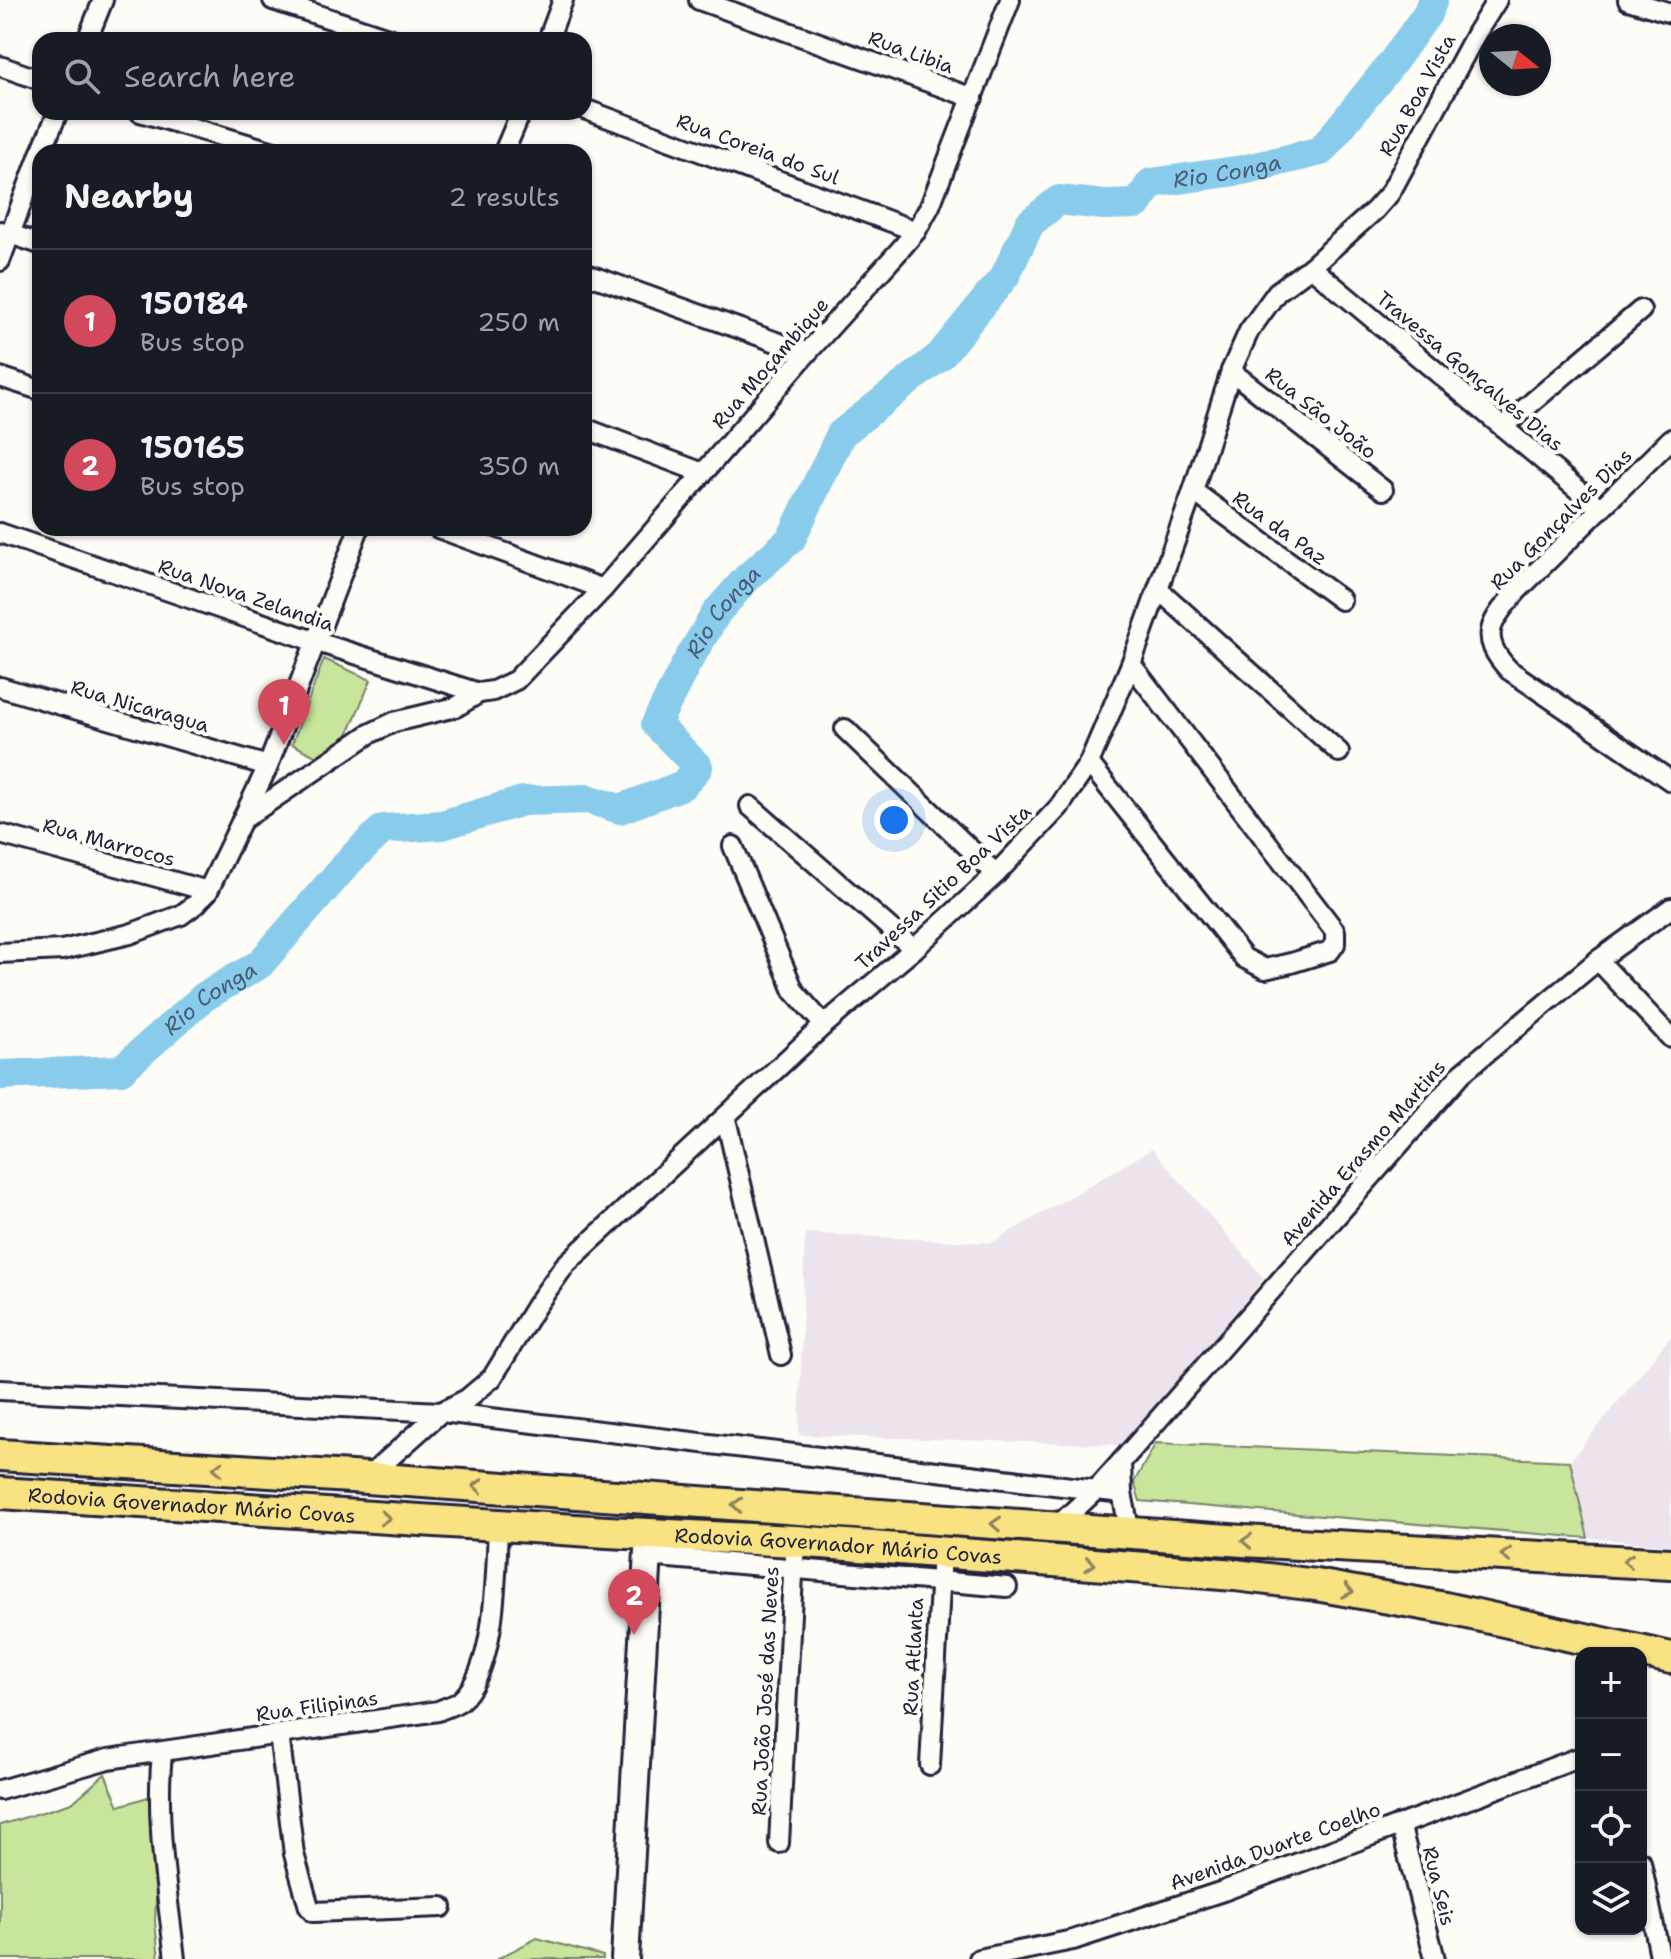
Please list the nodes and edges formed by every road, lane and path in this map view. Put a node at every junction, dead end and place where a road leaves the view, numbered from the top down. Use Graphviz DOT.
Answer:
graph roads {
  1 [pos="103,0"];
  2 [pos="273,0"];
  3 [pos="563,0"];
  4 [pos="699,0"];
  5 [pos="1010,0"];
  6 [pos="1497,0"];
  7 [pos="1628,0"];
  8 [pos="1671,13"];
  9 [pos="90,32"];
  10 [pos="370,32"];
  11 [pos="551,32"];
  12 [pos="0,66"];
  13 [pos="32,77"];
  14 [pos="973,98"];
  15 [pos="592,112"];
  16 [pos="54,120"];
  17 [pos="167,120"];
  18 [pos="518,120"];
  19 [pos="44,144"];
  20 [pos="247,144"];
  21 [pos="507,144"];
  22 [pos="32,171"];
  23 [pos="1375,210"];
  24 [pos="916,231"];
  25 [pos="5,232"];
  26 [pos="32,241"];
  27 [pos="0,261"];
  28 [pos="1311,267"];
  29 [pos="592,276"];
  30 [pos="1641,310"];
  31 [pos="807,353"];
  32 [pos="1231,371"];
  33 [pos="0,377"];
  34 [pos="32,387"];
  35 [pos="1503,427"];
  36 [pos="592,431"];
  37 [pos="1671,439"];
  38 [pos="703,473"];
  39 [pos="1383,490"];
  40 [pos="1193,491"];
  41 [pos="1601,509"];
  42 [pos="0,533"];
  43 [pos="356,536"];
  44 [pos="460,536"];
  45 [pos="603,589"];
  46 [pos="1158,589"];
  47 [pos="1341,600"];
  48 [pos="314,641"];
  49 [pos="1131,664"];
  50 [pos="0,687"];
  51 [pos="479,693"];
  52 [pos="845,729"];
  53 [pos="1339,752"];
  54 [pos="1089,763"];
  55 [pos="268,766"];
  56 [pos="1671,781"];
  57 [pos="750,806"];
  58 [pos="242,820"];
  59 [pos="0,834"];
  60 [pos="733,846"];
  61 [pos="996,874"];
  62 [pos="208,891"];
  63 [pos="1671,908"];
  64 [pos="914,949"];
  65 [pos="0,953"];
  66 [pos="1598,960"];
  67 [pos="824,1025"];
  68 [pos="1671,1038"];
  69 [pos="726,1119"];
  70 [pos="781,1355"];
  71 [pos="0,1390"];
  72 [pos="441,1412"];
  73 [pos="0,1455"];
  74 [pos="1121,1462"];
  75 [pos="367,1478"];
  76 [pos="1096,1490"];
  77 [pos="0,1493"];
  78 [pos="1122,1493"];
  79 [pos="498,1525"];
  80 [pos="1055,1528"];
  81 [pos="1130,1533"];
  82 [pos="648,1545"];
  83 [pos="942,1552"];
  84 [pos="794,1554"];
  85 [pos="1671,1564"];
  86 [pos="939,1582"];
  87 [pos="1007,1587"];
  88 [pos="1671,1658"];
  89 [pos="279,1734"];
  90 [pos="162,1753"];
  91 [pos="1575,1759"];
  92 [pos="930,1765"];
  93 [pos="0,1790"];
  94 [pos="1400,1824"];
  95 [pos="779,1843"];
  96 [pos="1641,1863"];
  97 [pos="442,1907"];
  98 [pos="1073,1940"];
  99 [pos="1659,1956"];
  100 [pos="175,1959"];
  101 [pos="625,1959"];
  102 [pos="979,1959"];
  103 [pos="1077,1959"];
  104 [pos="1435,1959"];
  1 -- 9 [label="street"];
  2 -- 10 [label="street"];
  3 -- 11 [label="street"];
  4 -- 14 [label="street, Rua Libia"];
  5 -- 14 [label="street, Rua Moçambique"];
  6 -- 23 [label="street, Rua Boa Vista"];
  7 -- 8 [label="street"];
  12 -- 13 [label="street"];
  14 -- 24 [label="street, Rua Moçambique"];
  15 -- 24 [label="street, Rua Coreia do Sul"];
  16 -- 19 [label="street"];
  17 -- 20 [label="street"];
  18 -- 21 [label="street"];
  22 -- 25 [label="street"];
  23 -- 28 [label="street, Travessa Sitio Boa Vista"];
  24 -- 31 [label="street, Rua Moçambique"];
  25 -- 26 [label="street"];
  25 -- 27 [label="street"];
  28 -- 32 [label="street, Travessa Sitio Boa Vista"];
  28 -- 35 [label="street, Travessa Gonçalves Dias"];
  29 -- 31 [label="street"];
  30 -- 35 [label="street"];
  31 -- 38 [label="street, Rua Moçambique"];
  32 -- 39 [label="street, Rua São João"];
  32 -- 40 [label="street, Travessa Sitio Boa Vista"];
  33 -- 34 [label="street"];
  35 -- 41 [label="street, Travessa Gonçalves Dias"];
  36 -- 38 [label="street"];
  37 -- 41 [label="street, Rua Gonçalves Dias"];
  38 -- 45 [label="street, Rua Moçambique"];
  40 -- 46 [label="street, Travessa Sitio Boa Vista"];
  40 -- 47 [label="street, Rua da Paz"];
  41 -- 56 [label="street, Rua Gonçalves Dias"];
  42 -- 48 [label="street, Rua Nova Zelandia"];
  43 -- 48 [label="street"];
  44 -- 45 [label="street"];
  45 -- 51 [label="street, Rua Moçambique"];
  46 -- 49 [label="street, Travessa Sitio Boa Vista"];
  46 -- 53 [label="street"];
  48 -- 51 [label="street, Rua Nova Zelandia"];
  48 -- 55 [label="street"];
  49 -- 54 [label="street, Travessa Sitio Boa Vista"];
  49 -- 54 [label="street"];
  50 -- 55 [label="street, Rua Nicaragua"];
  51 -- 58 [label="street, Rua Moçambique"];
  52 -- 61 [label="street"];
  54 -- 61 [label="street, Travessa Sitio Boa Vista"];
  55 -- 58 [label="street"];
  57 -- 64 [label="street"];
  58 -- 62 [label="street"];
  59 -- 62 [label="street, Rua Marrocos"];
  60 -- 67 [label="street"];
  61 -- 64 [label="street, Travessa Sitio Boa Vista"];
  62 -- 65 [label="street"];
  63 -- 66 [label="street, Avenida Erasmo Martins"];
  64 -- 67 [label="street, Travessa Sitio Boa Vista"];
  66 -- 68 [label="street"];
  66 -- 74 [label="street, Avenida Erasmo Martins"];
  67 -- 69 [label="street, Travessa Sitio Boa Vista"];
  69 -- 70 [label="street"];
  69 -- 72 [label="street, Travessa Sitio Boa Vista"];
  71 -- 72 [label="street"];
  72 -- 75 [label="street, Travessa Sitio Boa Vista"];
  72 -- 76 [label="street"];
  75 -- 73 [label="highway, Rodovia Governador Mário Covas, one-way"];
  74 -- 76 [label="street, Avenida Erasmo Martins"];
  74 -- 78 [label="street"];
  80 -- 75 [label="highway, Rodovia Governador Mário Covas, one-way"];
  76 -- 78 [label="street"];
  76 -- 80 [label="street, Avenida Erasmo Martins"];
  77 -- 79 [label="highway, Rodovia Governador Mário Covas, one-way"];
  78 -- 81 [label="street"];
  79 -- 82 [label="highway, Rodovia Governador Mário Covas"];
  79 -- 89 [label="street, Rua Filipinas"];
  80 -- 81 [label="highway, Rodovia Governador Mário Covas"];
  85 -- 81 [label="highway, Rodovia Governador Mário Covas, one-way"];
  82 -- 84 [label="highway, Rodovia Governador Mário Covas"];
  82 -- 101 [label="main road"];
  83 -- 84 [label="highway, Rodovia Governador Mário Covas"];
  83 -- 86 [label="street, Rua Atlanta"];
  83 -- 88 [label="highway, Rodovia Governador Mário Covas, one-way"];
  84 -- 86 [label="street"];
  84 -- 95 [label="street, Rua João José das Neves"];
  86 -- 87 [label="street"];
  86 -- 92 [label="street, Rua Atlanta"];
  89 -- 90 [label="street, Rua Filipinas"];
  89 -- 97 [label="street"];
  90 -- 93 [label="street, Rua Filipinas"];
  90 -- 100 [label="street"];
  91 -- 94 [label="street, Avenida Duarte Coelho"];
  94 -- 98 [label="street, Avenida Duarte Coelho"];
  94 -- 104 [label="street, Rua Seis"];
  96 -- 99 [label="street"];
  98 -- 102 [label="street, Avenida Duarte Coelho"];
  98 -- 103 [label="street"];
}
